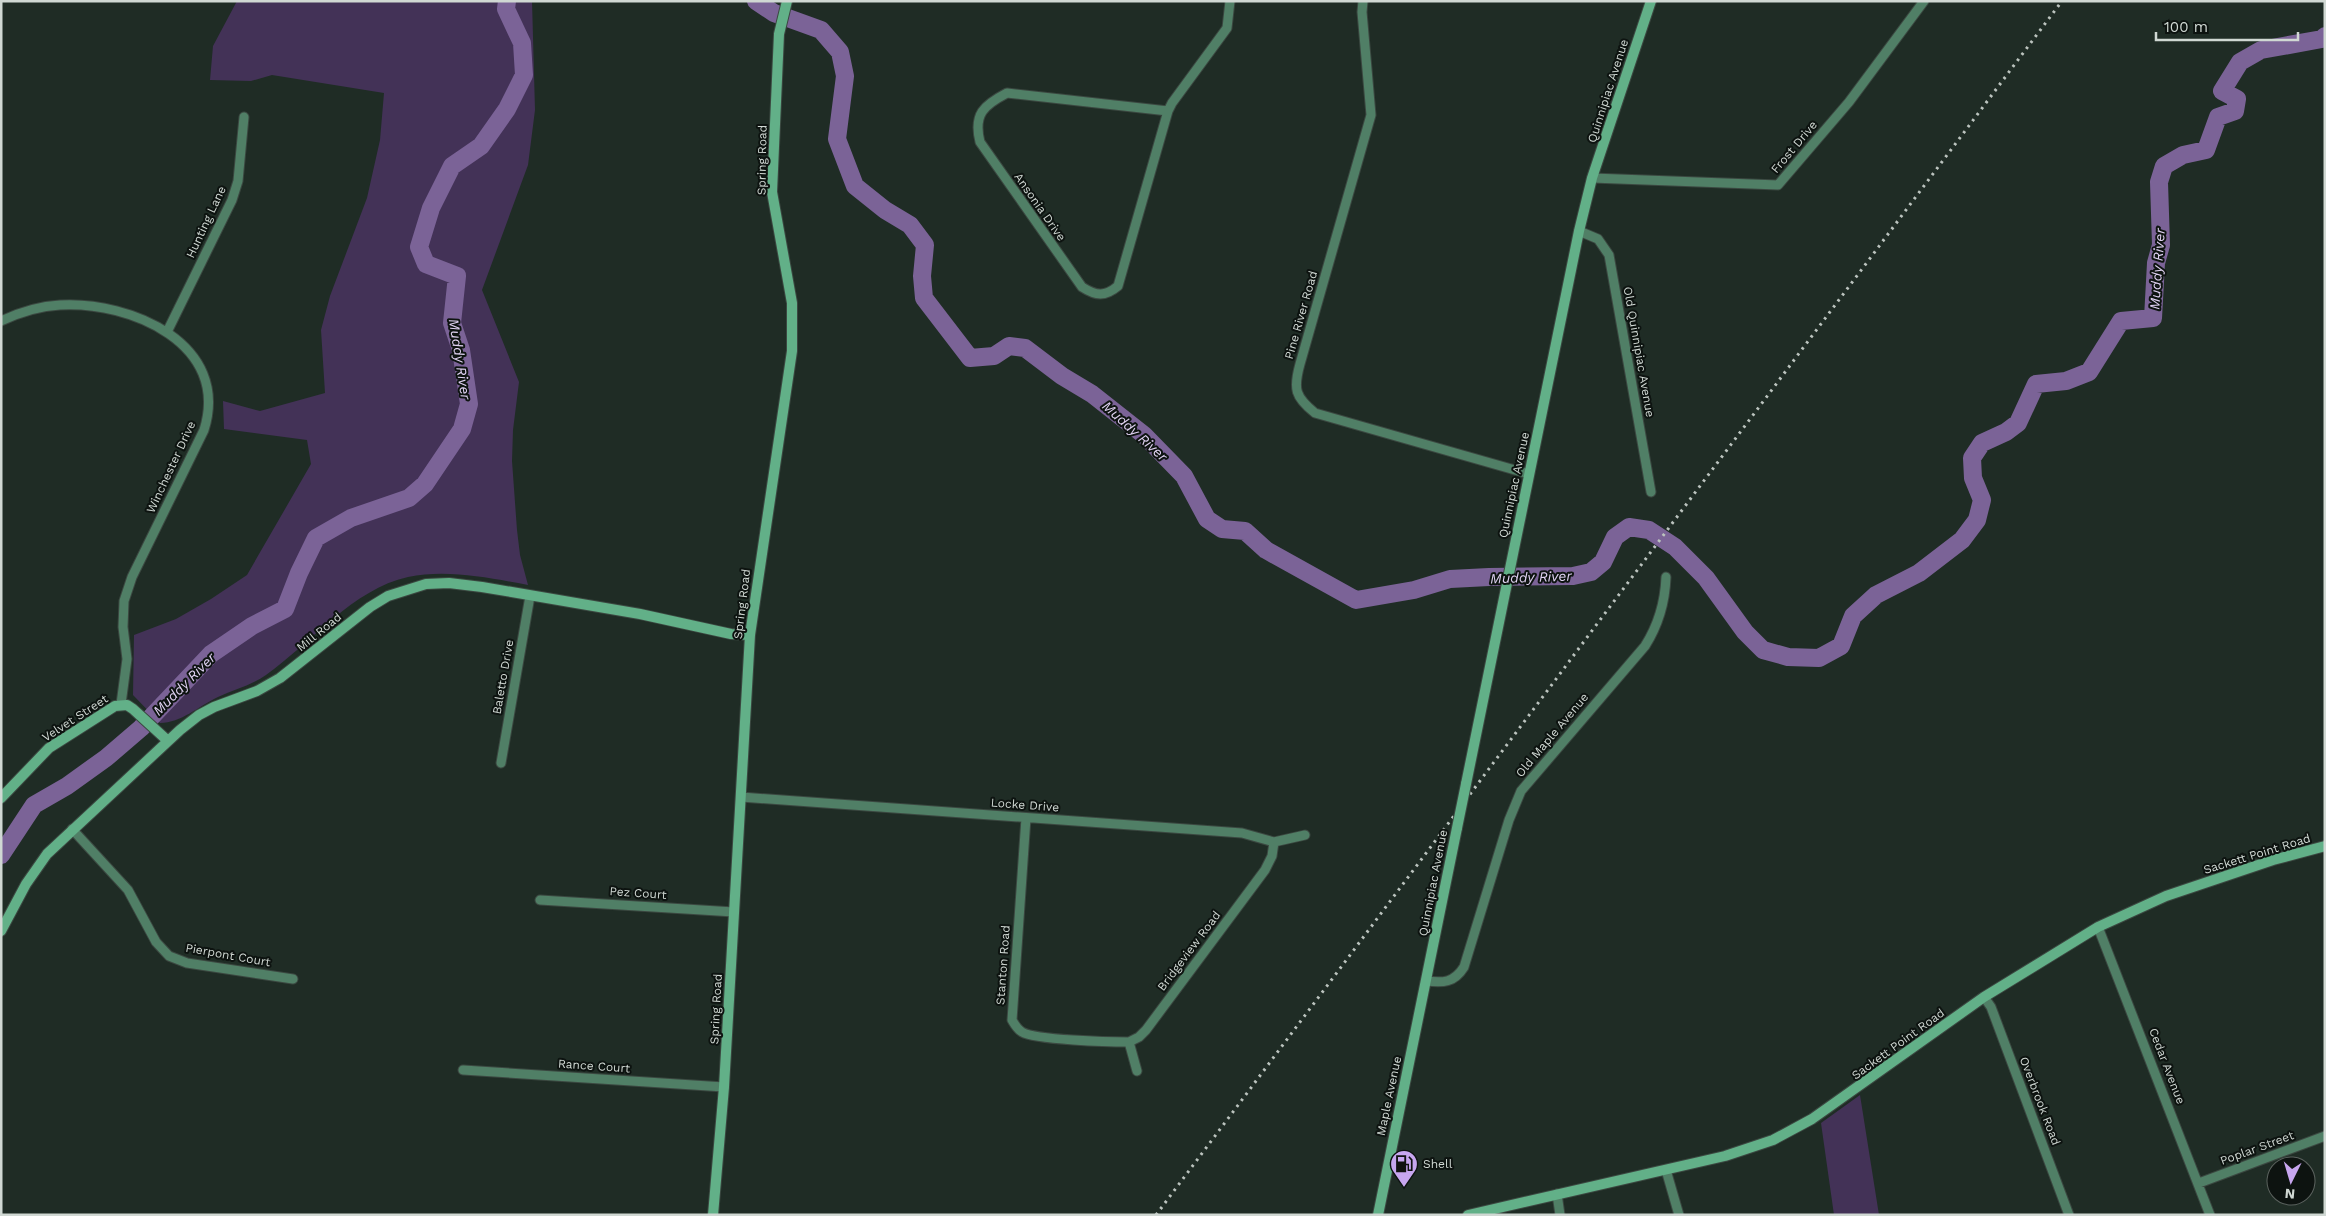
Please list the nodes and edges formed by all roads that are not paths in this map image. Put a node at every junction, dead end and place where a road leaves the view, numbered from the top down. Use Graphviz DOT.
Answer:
graph roads {
  1 [pos="1230,1"];
  2 [pos="1363,1"];
  3 [pos="1651,1"];
  4 [pos="1924,1"];
  5 [pos="786,5"];
  6 [pos="1168,111"];
  7 [pos="244,117"];
  8 [pos="1592,178"];
  9 [pos="1579,231"];
  10 [pos="1,321"];
  11 [pos="167,332"];
  12 [pos="1528,474"];
  13 [pos="1651,492"];
  14 [pos="1666,577"];
  15 [pos="530,596"];
  16 [pos="750,635"];
  17 [pos="121,704"];
  18 [pos="168,741"];
  19 [pos="501,763"];
  20 [pos="740,797"];
  21 [pos="1,798"];
  22 [pos="1026,818"];
  23 [pos="72,829"];
  24 [pos="1305,835"];
  25 [pos="1274,842"];
  26 [pos="2325,846"];
  27 [pos="540,900"];
  28 [pos="734,912"];
  29 [pos="2098,928"];
  30 [pos="1,931"];
  31 [pos="293,980"];
  32 [pos="1426,981"];
  33 [pos="1984,997"];
  34 [pos="1129,1042"];
  35 [pos="463,1070"];
  36 [pos="1138,1070"];
  37 [pos="724,1087"];
  38 [pos="2325,1136"];
  39 [pos="1666,1170"];
  40 [pos="2199,1183"];
  41 [pos="1557,1194"];
  42 [pos="713,1215"];
  43 [pos="1378,1215"];
  44 [pos="1468,1215"];
  45 [pos="1560,1215"];
  46 [pos="1679,1215"];
  47 [pos="2069,1215"];
  48 [pos="2210,1215"];
  1 -- 6 [label="street, Ansonia Drive"];
  2 -- 12 [label="street, Pine River Road"];
  3 -- 8 [label="street, Quinnipiac Avenue"];
  4 -- 8 [label="street, Frost Drive"];
  5 -- 16 [label="street, Spring Road"];
  6 -- 6 [label="street, Ansonia Drive"];
  7 -- 11 [label="street, Hunting Lane"];
  8 -- 9 [label="street, Quinnipiac Avenue"];
  9 -- 12 [label="street, Quinnipiac Avenue"];
  9 -- 13 [label="street, Old Quinnipiac Avenue"];
  10 -- 11 [label="street, Winchester Drive"];
  11 -- 17 [label="street, Winchester Drive"];
  12 -- 32 [label="street, Quinnipiac Avenue, bridge"];
  14 -- 32 [label="street, Old Maple Avenue"];
  15 -- 16 [label="street, Mill Road"];
  15 -- 18 [label="street, Mill Road"];
  15 -- 19 [label="street, Baletto Drive"];
  16 -- 20 [label="street, Spring Road"];
  17 -- 18 [label="street, Velvet Street"];
  17 -- 21 [label="street, Velvet Street"];
  18 -- 23 [label="street, Mill Road"];
  20 -- 22 [label="street, Locke Drive"];
  20 -- 28 [label="street, Spring Road"];
  22 -- 25 [label="street, Locke Drive"];
  22 -- 34 [label="street, Stanton Road"];
  23 -- 30 [label="street, Mill Road"];
  23 -- 31 [label="street, Pierpont Court"];
  24 -- 25 [label="street"];
  25 -- 34 [label="street, Bridgeview Road"];
  26 -- 29 [label="street, Sackett Point Road"];
  27 -- 28 [label="street, Pez Court"];
  28 -- 37 [label="street, Spring Road"];
  29 -- 33 [label="street, Sackett Point Road"];
  29 -- 40 [label="street, Cedar Avenue"];
  32 -- 43 [label="street, Maple Avenue"];
  33 -- 39 [label="street, Sackett Point Road"];
  33 -- 47 [label="street, Overbrook Road"];
  34 -- 36 [label="street"];
  35 -- 37 [label="street, Rance Court"];
  37 -- 42 [label="street, Spring Road"];
  38 -- 40 [label="street, Poplar Street"];
  39 -- 41 [label="street, Sackett Point Road"];
  39 -- 46 [label="street"];
  40 -- 48 [label="street, Cedar Avenue"];
  41 -- 44 [label="street, Sackett Point Road"];
  41 -- 45 [label="street"];
}
